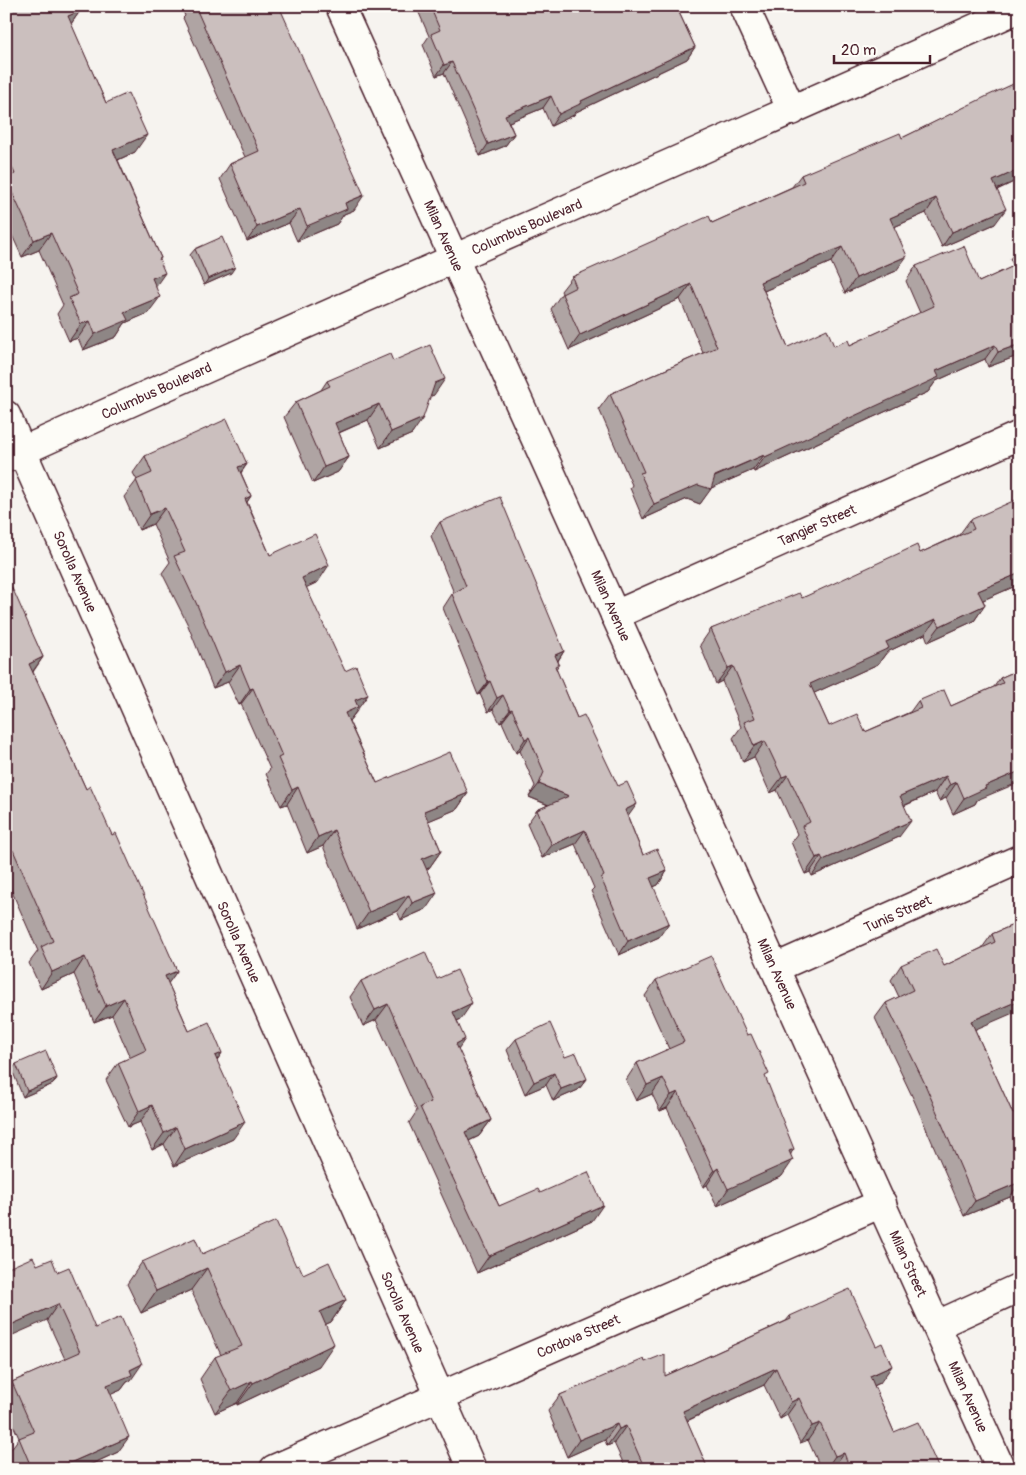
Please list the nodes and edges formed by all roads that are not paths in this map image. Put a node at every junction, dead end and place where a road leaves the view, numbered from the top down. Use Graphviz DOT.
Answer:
graph roads {
  1 [pos="340,6"];
  2 [pos="744,6"];
  3 [pos="1020,8"];
  4 [pos="792,111"];
  5 [pos="454,257"];
  6 [pos="6,415"];
  7 [pos="1020,435"];
  8 [pos="14,454"];
  9 [pos="615,615"];
  10 [pos="1020,859"];
  11 [pos="775,968"];
  12 [pos="882,1202"];
  13 [pos="1020,1288"];
  14 [pos="937,1324"];
  15 [pos="440,1395"];
  16 [pos="274,1469"];
  17 [pos="472,1469"];
  18 [pos="1001,1469"];
  1 -- 5 [label="street, Milan Avenue"];
  2 -- 4 [label="street"];
  3 -- 4 [label="street, Columbus Boulevard"];
  4 -- 5 [label="street, Columbus Boulevard"];
  5 -- 8 [label="street, Columbus Boulevard"];
  5 -- 9 [label="street, Milan Avenue"];
  6 -- 8 [label="street, Sorolla Avenue"];
  7 -- 9 [label="street, Tangier Street"];
  8 -- 15 [label="street, Sorolla Avenue"];
  9 -- 11 [label="street, Milan Avenue"];
  10 -- 11 [label="street, Tunis Street"];
  11 -- 12 [label="street, Milan Avenue"];
  12 -- 14 [label="street, Milan Street"];
  12 -- 15 [label="street, Cordova Street"];
  13 -- 14 [label="street"];
  14 -- 18 [label="street, Milan Avenue"];
  15 -- 16 [label="street, Cordova Street"];
  15 -- 17 [label="street, Sorolla Avenue"];
}
